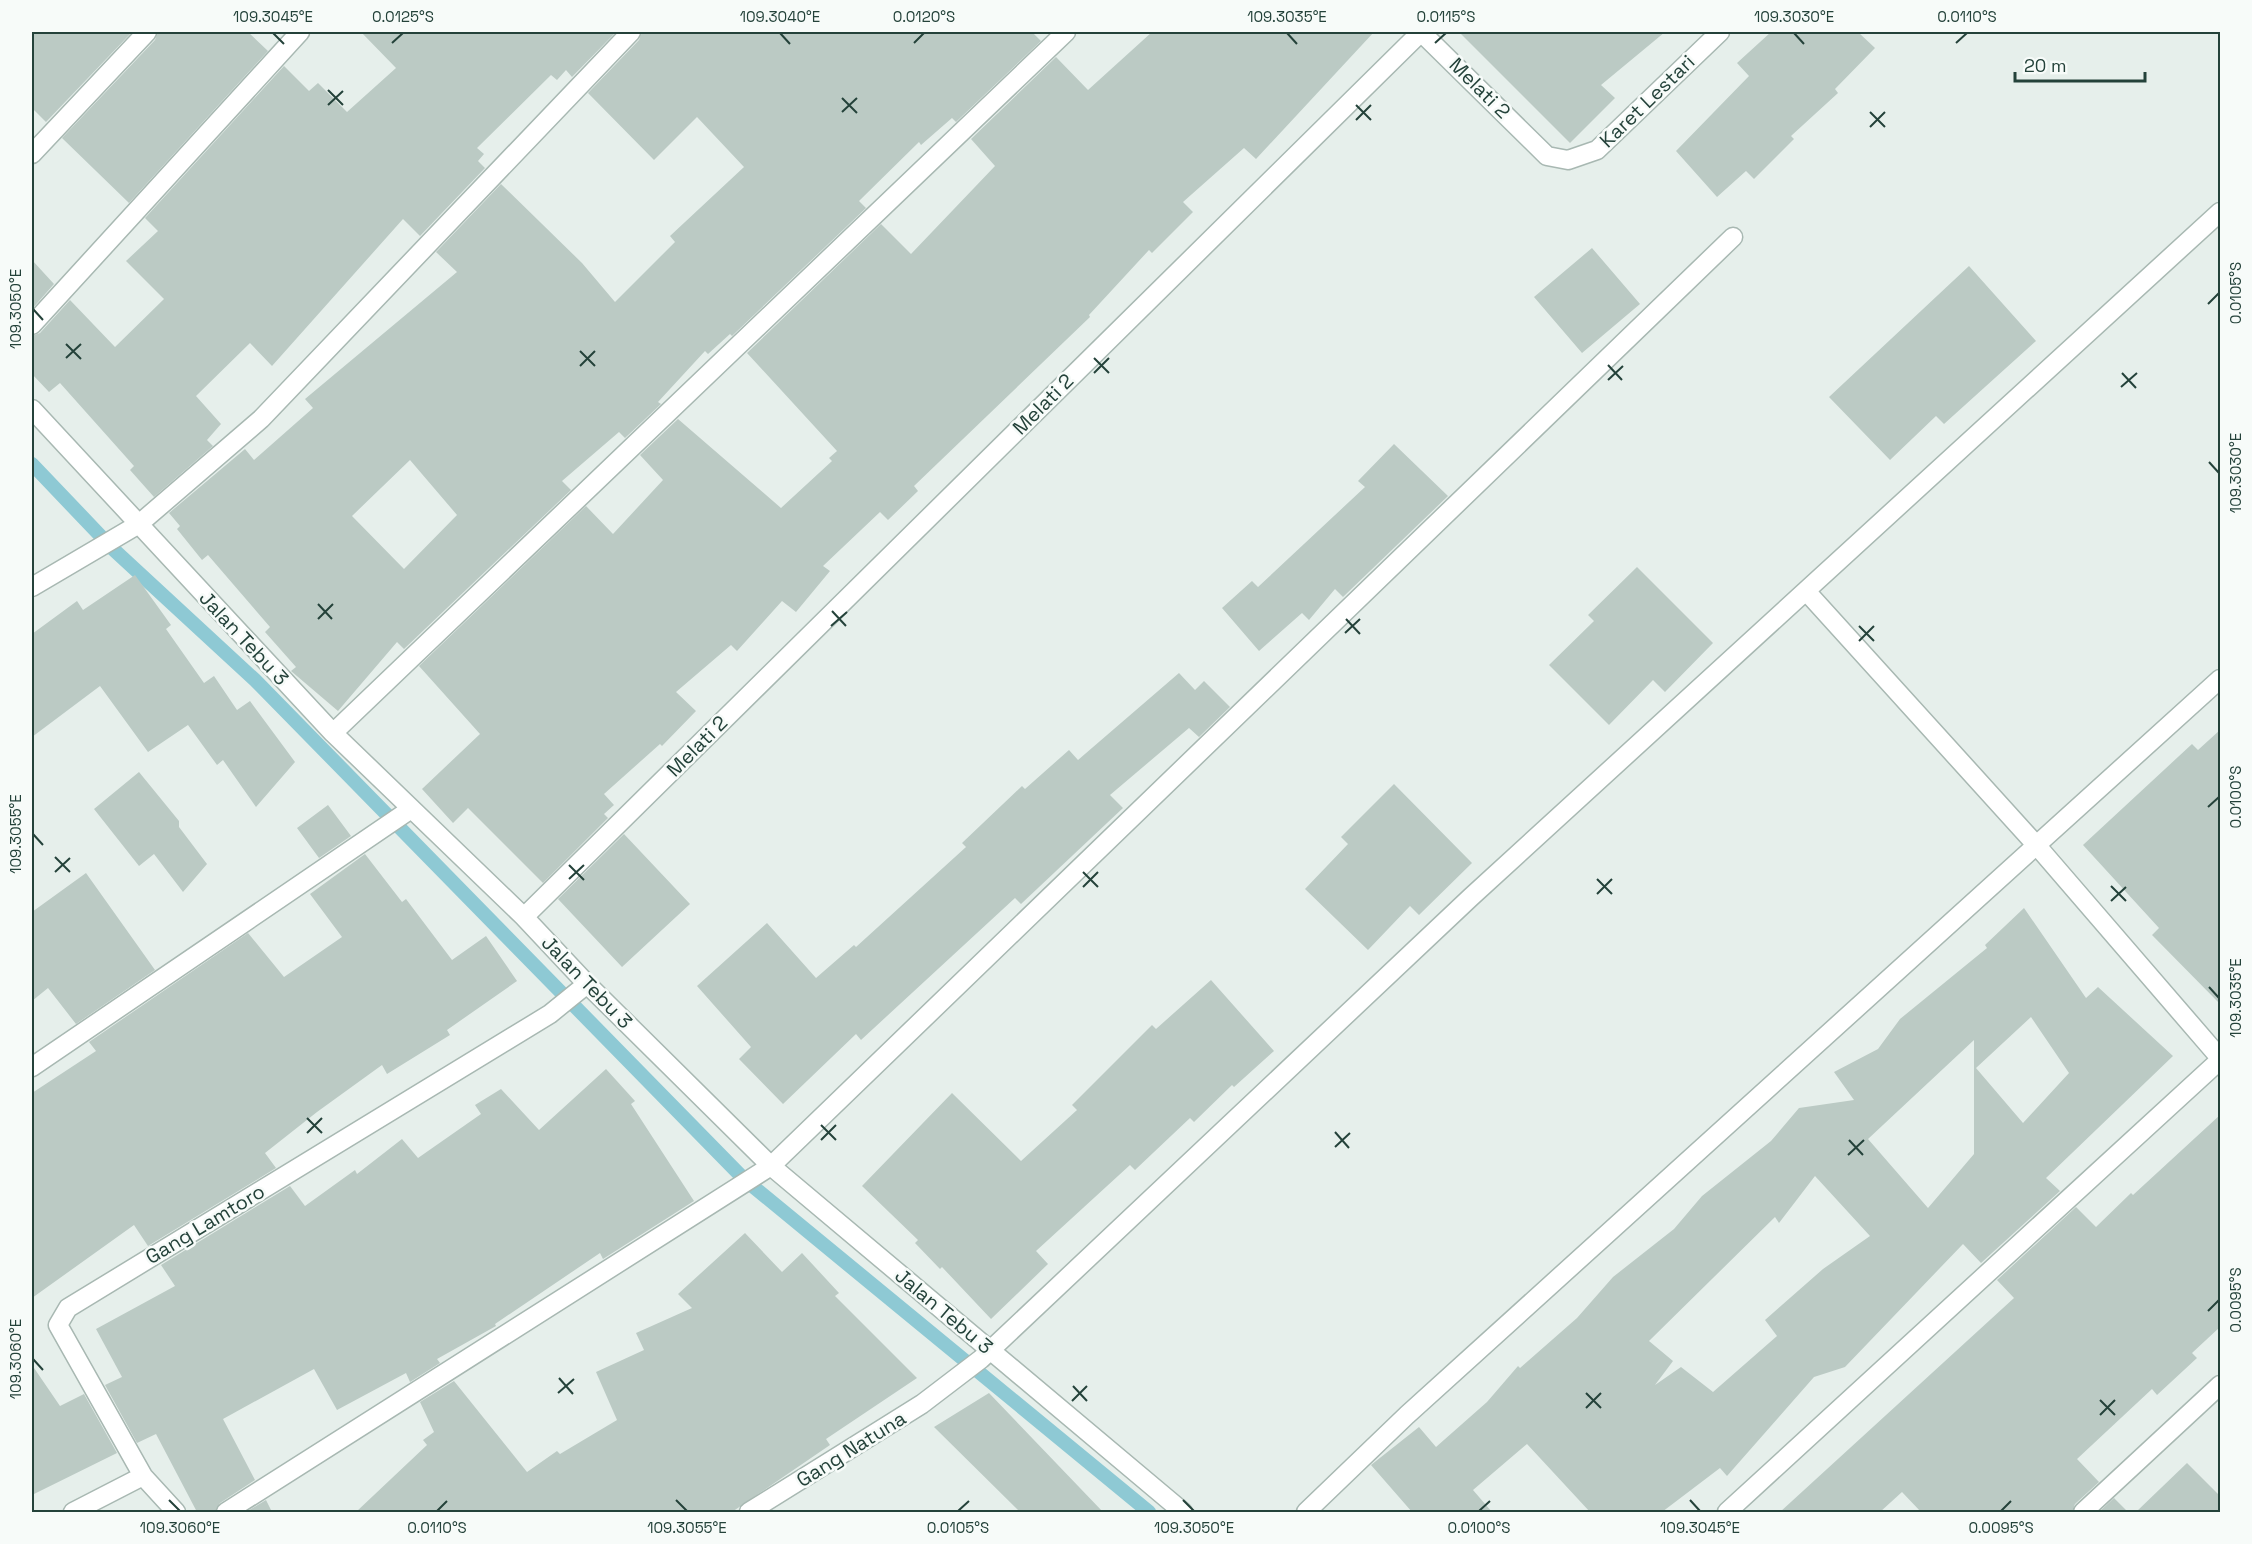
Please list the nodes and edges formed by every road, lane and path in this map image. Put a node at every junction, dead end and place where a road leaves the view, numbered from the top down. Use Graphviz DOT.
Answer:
graph roads {
  1 [pos="147,32"];
  2 [pos="300,32"];
  3 [pos="631,32"];
  4 [pos="1066,32"];
  5 [pos="1421,32"];
  6 [pos="1720,32"];
  7 [pos="32,154"];
  8 [pos="1568,160"];
  9 [pos="2220,212"];
  10 [pos="1733,237"];
  11 [pos="32,325"];
  12 [pos="32,409"];
  13 [pos="132,529"];
  14 [pos="32,587"];
  15 [pos="1806,591"];
  16 [pos="2220,679"];
  17 [pos="333,733"];
  18 [pos="406,813"];
  19 [pos="2038,847"];
  20 [pos="524,917"];
  21 [pos="583,987"];
  22 [pos="2220,1059"];
  23 [pos="32,1066"];
  24 [pos="766,1169"];
  25 [pos="986,1355"];
  26 [pos="2220,1385"];
  27 [pos="143,1476"];
  28 [pos="73,1512"];
  29 [pos="176,1512"];
  30 [pos="226,1512"];
  31 [pos="749,1512"];
  32 [pos="1184,1512"];
  33 [pos="1306,1512"];
  34 [pos="1727,1512"];
  35 [pos="2083,1512"];
  1 -- 7 [label="street"];
  2 -- 11 [label="street"];
  3 -- 13 [label="street"];
  4 -- 17 [label="street"];
  5 -- 8 [label="street, Melati 2"];
  5 -- 20 [label="street, Melati 2"];
  6 -- 8 [label="street, Karet Lestari"];
  9 -- 15 [label="street, Gang Natuna"];
  10 -- 24 [label="street"];
  12 -- 13 [label="street, Jalan Tebu 3"];
  13 -- 14 [label="street"];
  13 -- 17 [label="street, Jalan Tebu 3"];
  15 -- 19 [label="street"];
  15 -- 25 [label="street, Gang Natuna"];
  16 -- 19 [label="street"];
  17 -- 18 [label="street, Jalan Tebu 3"];
  18 -- 20 [label="street, Jalan Tebu 3"];
  18 -- 23 [label="street"];
  19 -- 22 [label="street"];
  19 -- 33 [label="street"];
  20 -- 21 [label="street, Jalan Tebu 3"];
  21 -- 24 [label="street, Jalan Tebu 3"];
  21 -- 27 [label="street, Gang Lamtoro"];
  22 -- 34 [label="street"];
  24 -- 25 [label="street, Jalan Tebu 3"];
  24 -- 30 [label="street"];
  25 -- 31 [label="street, Gang Natuna"];
  25 -- 32 [label="street, Jalan Tebu 3"];
  26 -- 35 [label="street"];
  27 -- 28 [label="street"];
  27 -- 29 [label="street, Gang Lamtoro"];
}
